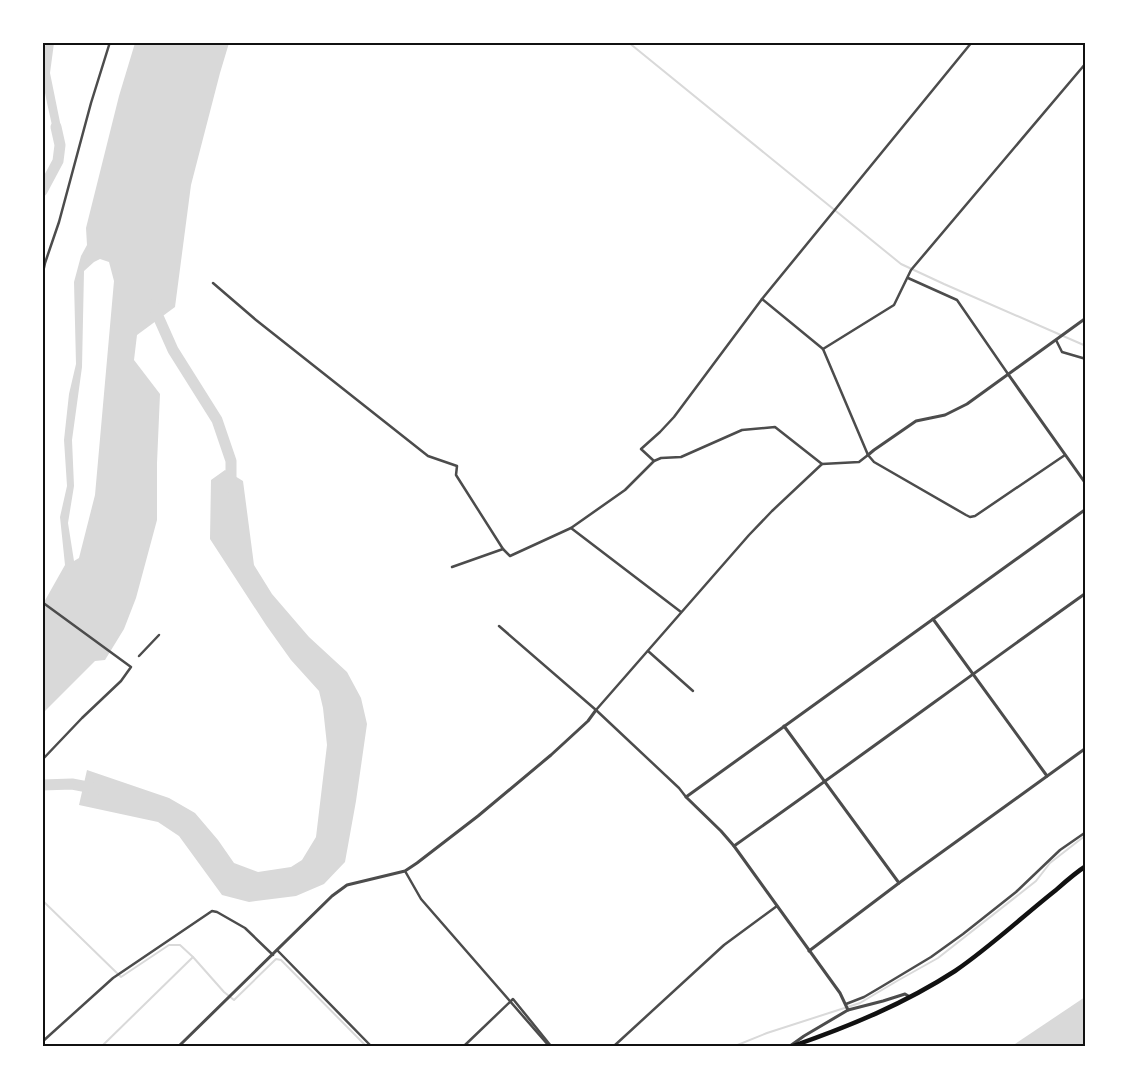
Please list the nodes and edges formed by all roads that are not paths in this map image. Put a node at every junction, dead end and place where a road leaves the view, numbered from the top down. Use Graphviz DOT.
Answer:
graph roads {
  1 [pos="110,42"];
  2 [pos="972,42"];
  3 [pos="1086,62"];
  4 [pos="42,277"];
  5 [pos="908,278"];
  6 [pos="212,283"];
  7 [pos="762,299"];
  8 [pos="1086,318"];
  9 [pos="1055,339"];
  10 [pos="823,349"];
  11 [pos="1086,359"];
  12 [pos="1008,374"];
  13 [pos="868,455"];
  14 [pos="1066,455"];
  15 [pos="654,461"];
  16 [pos="822,464"];
  17 [pos="1086,484"];
  18 [pos="1086,509"];
  19 [pos="571,528"];
  20 [pos="502,549"];
  21 [pos="452,567"];
  22 [pos="1086,593"];
  23 [pos="42,602"];
  24 [pos="681,612"];
  25 [pos="933,619"];
  26 [pos="499,626"];
  27 [pos="159,635"];
  28 [pos="648,651"];
  29 [pos="139,656"];
  30 [pos="972,674"];
  31 [pos="693,691"];
  32 [pos="596,710"];
  33 [pos="784,726"];
  34 [pos="1086,748"];
  35 [pos="42,760"];
  36 [pos="1047,776"];
  37 [pos="825,782"];
  38 [pos="686,797"];
  39 [pos="1086,832"];
  40 [pos="734,846"];
  41 [pos="1086,866"];
  42 [pos="405,871"];
  43 [pos="899,883"];
  44 [pos="777,906"];
  45 [pos="277,950"];
  46 [pos="809,951"];
  47 [pos="273,955"];
  48 [pos="910,997"];
  49 [pos="510,1002"];
  50 [pos="846,1004"];
  51 [pos="848,1010"];
  52 [pos="42,1042"];
  53 [pos="178,1046"];
  54 [pos="370,1046"];
  55 [pos="464,1046"];
  56 [pos="550,1046"];
  57 [pos="614,1046"];
  58 [pos="791,1046"];
  1 -- 4 [label="street"];
  2 -- 7 [label="street"];
  3 -- 5 [label="street"];
  5 -- 10 [label="street"];
  5 -- 12 [label="street"];
  6 -- 20 [label="street"];
  7 -- 10 [label="street"];
  7 -- 15 [label="street"];
  8 -- 9 [label="street"];
  9 -- 11 [label="street"];
  9 -- 12 [label="street"];
  10 -- 13 [label="street"];
  12 -- 13 [label="street"];
  12 -- 14 [label="street"];
  13 -- 14 [label="street"];
  13 -- 16 [label="street"];
  14 -- 17 [label="street"];
  15 -- 16 [label="street"];
  15 -- 19 [label="street"];
  16 -- 24 [label="street"];
  18 -- 25 [label="street"];
  19 -- 20 [label="street"];
  19 -- 24 [label="street"];
  20 -- 21 [label="street"];
  22 -- 30 [label="street"];
  23 -- 35 [label="street"];
  24 -- 28 [label="street"];
  25 -- 30 [label="street"];
  25 -- 33 [label="street"];
  26 -- 32 [label="street"];
  27 -- 29 [label="street"];
  28 -- 31 [label="street"];
  28 -- 32 [label="street"];
  30 -- 36 [label="street"];
  30 -- 37 [label="street"];
  32 -- 38 [label="street"];
  32 -- 42 [label="street"];
  33 -- 37 [label="street"];
  33 -- 38 [label="street"];
  34 -- 36 [label="street"];
  36 -- 43 [label="street"];
  37 -- 40 [label="street"];
  37 -- 43 [label="street"];
  38 -- 40 [label="street"];
  39 -- 50 [label="street"];
  40 -- 44 [label="street"];
  41 -- 48 [label="main road"];
  42 -- 45 [label="street"];
  42 -- 49 [label="street"];
  43 -- 46 [label="street"];
  44 -- 46 [label="street"];
  44 -- 57 [label="street"];
  45 -- 47 [label="street"];
  45 -- 54 [label="street"];
  46 -- 50 [label="street"];
  47 -- 52 [label="street"];
  47 -- 53 [label="street"];
  48 -- 51 [label="street"];
  48 -- 58 [label="main road"];
  49 -- 55 [label="street"];
  49 -- 56 [label="street"];
  50 -- 51 [label="street"];
  51 -- 58 [label="street"];
}
